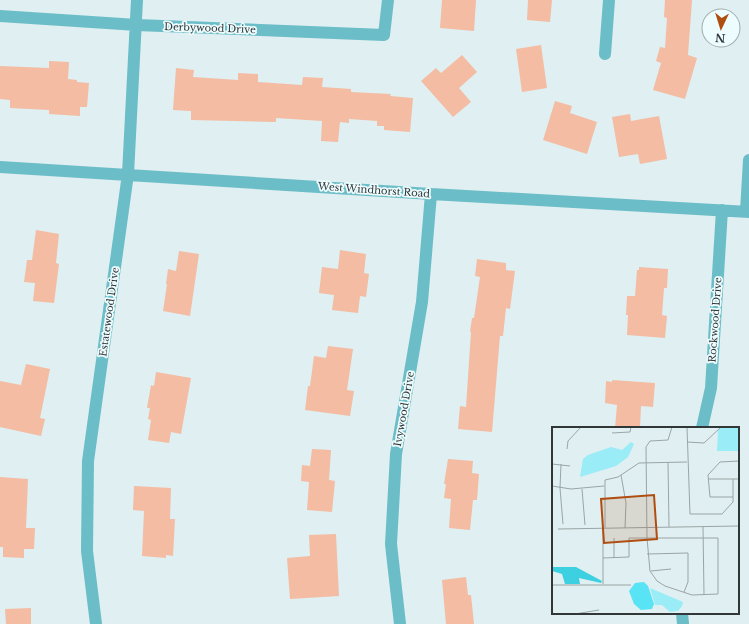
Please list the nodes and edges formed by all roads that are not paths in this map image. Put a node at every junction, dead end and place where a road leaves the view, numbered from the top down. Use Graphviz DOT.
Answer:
graph roads {
  1 [pos="138,0"];
  2 [pos="388,0"];
  3 [pos="609,0"];
  4 [pos="0,16"];
  5 [pos="137,25"];
  6 [pos="606,54"];
  7 [pos="749,160"];
  8 [pos="0,167"];
  9 [pos="128,174"];
  10 [pos="431,194"];
  11 [pos="722,210"];
  12 [pos="747,212"];
  13 [pos="702,427"];
  14 [pos="682,614"];
  15 [pos="96,624"];
  16 [pos="400,624"];
  17 [pos="683,624"];
  1 -- 5 [label="street, Estatewood Drive"];
  2 -- 5 [label="street, Derbywood Drive"];
  3 -- 6 [label="street"];
  4 -- 5 [label="street, Derbywood Drive"];
  5 -- 9 [label="street, Estatewood Drive"];
  7 -- 12 [label="street"];
  8 -- 9 [label="street, West Windhorst Road"];
  9 -- 10 [label="street, West Windhorst Road"];
  9 -- 15 [label="street, Estatewood Drive"];
  10 -- 11 [label="street, West Windhorst Road"];
  10 -- 16 [label="street, Ivywood Drive"];
  11 -- 12 [label="street, West Windhorst Road"];
  11 -- 13 [label="street, Rockwood Drive"];
  14 -- 17 [label="street"];
}
